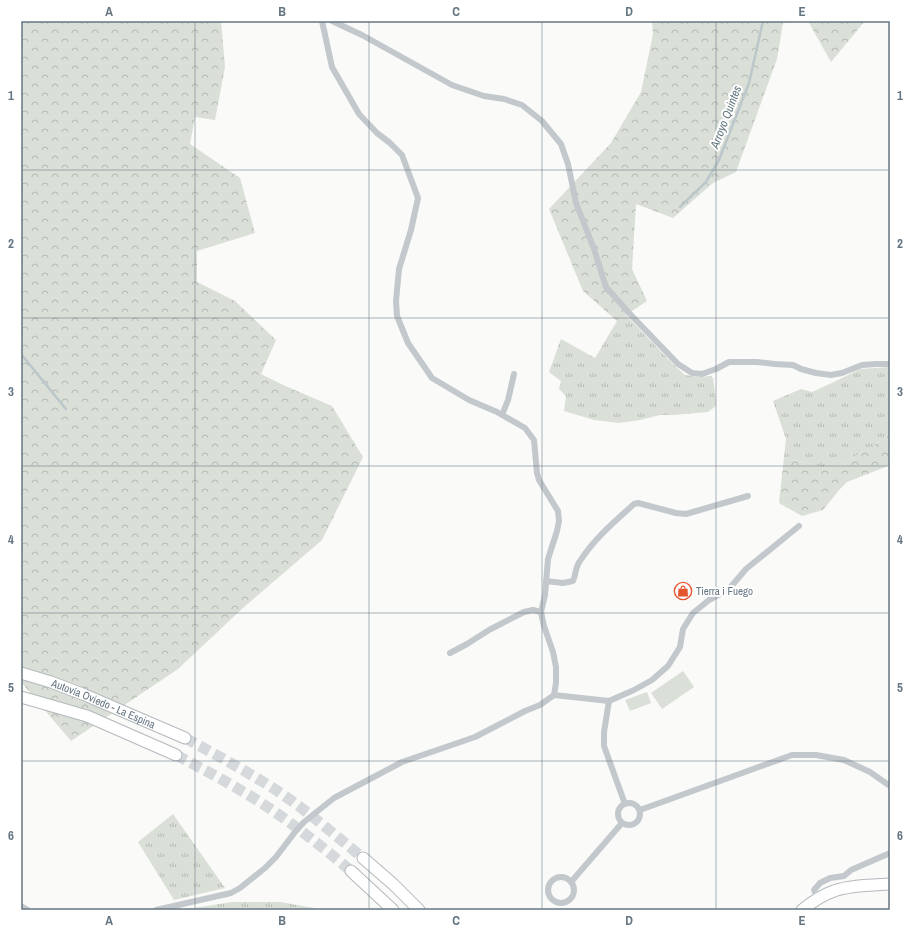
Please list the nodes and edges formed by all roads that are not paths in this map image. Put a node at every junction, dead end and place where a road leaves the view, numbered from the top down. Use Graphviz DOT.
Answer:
graph roads {
  1 [pos="322,21"];
  2 [pos="332,21"];
  3 [pos="890,364"];
  4 [pos="514,374"];
  5 [pos="502,415"];
  6 [pos="748,496"];
  7 [pos="799,526"];
  8 [pos="546,581"];
  9 [pos="541,612"];
  10 [pos="450,653"];
  11 [pos="21,673"];
  12 [pos="554,695"];
  13 [pos="21,697"];
  14 [pos="609,702"];
  15 [pos="185,738"];
  16 [pos="176,755"];
  17 [pos="890,786"];
  18 [pos="625,804"];
  19 [pos="640,810"];
  20 [pos="622,823"];
  21 [pos="890,853"];
  22 [pos="363,858"];
  23 [pos="351,871"];
  24 [pos="571,882"];
  25 [pos="393,884"];
  26 [pos="890,884"];
  27 [pos="818,898"];
  28 [pos="21,906"];
  29 [pos="28,910"];
  30 [pos="156,910"];
  31 [pos="393,910"];
  32 [pos="419,910"];
  33 [pos="422,910"];
  34 [pos="802,910"];
  1 -- 5 [label="street"];
  2 -- 3 [label="street"];
  4 -- 5 [label="street"];
  5 -- 8 [label="street"];
  6 -- 8 [label="street"];
  7 -- 14 [label="street"];
  8 -- 9 [label="street"];
  9 -- 10 [label="street"];
  9 -- 12 [label="street"];
  11 -- 15 [label="highway, Autovía Oviedo - La Espina"];
  12 -- 14 [label="street"];
  12 -- 30 [label="street"];
  13 -- 16 [label="highway, Autovía Oviedo - La Espina"];
  14 -- 18 [label="street"];
  17 -- 19 [label="street"];
  18 -- 19 [label="street"];
  18 -- 20 [label="street"];
  19 -- 20 [label="street"];
  20 -- 24 [label="street"];
  21 -- 27 [label="street"];
  22 -- 25 [label="highway"];
  23 -- 31 [label="highway"];
  24 -- 24 [label="street"];
  25 -- 32 [label="highway"];
  25 -- 33 [label="highway"];
  26 -- 27 [label="highway"];
  27 -- 34 [label="highway"];
  28 -- 29 [label="street"];
}
